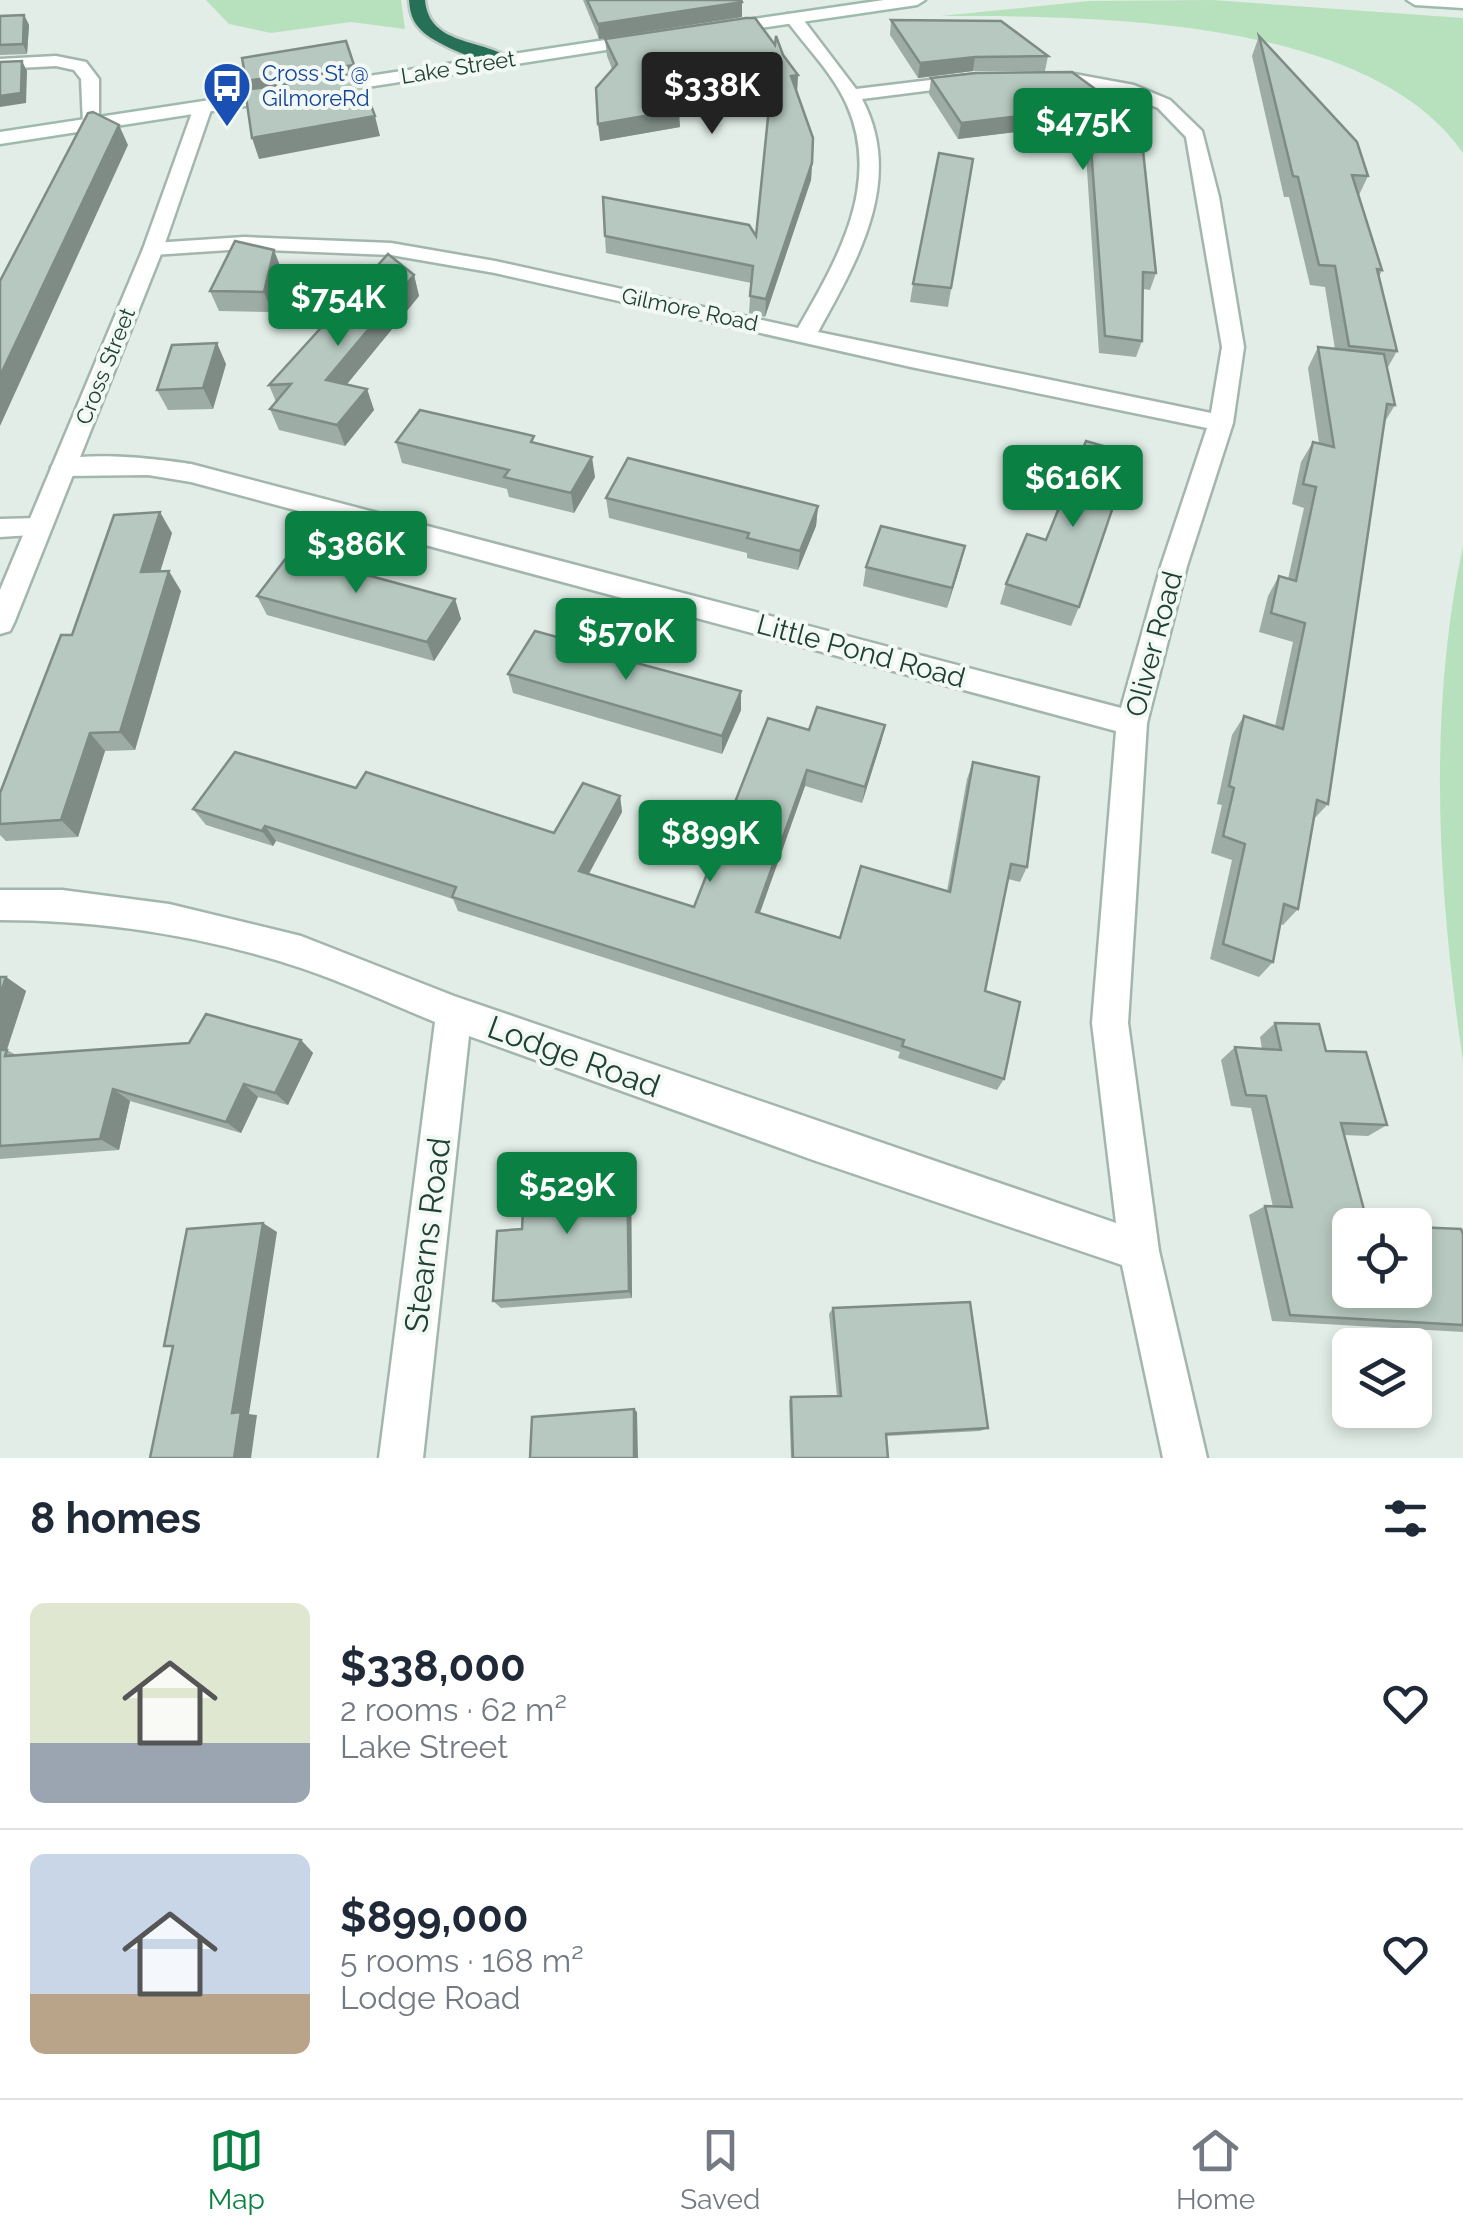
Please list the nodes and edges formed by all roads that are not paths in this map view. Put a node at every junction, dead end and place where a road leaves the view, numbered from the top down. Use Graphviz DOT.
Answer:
graph roads {
  1 [pos="417,0"];
  2 [pos="917,0"];
  3 [pos="1415,0"];
  4 [pos="1463,3"];
  5 [pos="793,18"];
  6 [pos="703,31"];
  7 [pos="667,36"];
  8 [pos="504,60"];
  9 [pos="0,64"];
  10 [pos="850,95"];
  11 [pos="204,107"];
  12 [pos="92,124"];
  13 [pos="0,138"];
  14 [pos="153,249"];
  15 [pos="806,334"];
  16 [pos="1222,422"];
  17 [pos="64,467"];
  18 [pos="39,527"];
  19 [pos="0,528"];
  20 [pos="0,623"];
  21 [pos="1132,724"];
  22 [pos="0,905"];
  23 [pos="454,1013"];
  24 [pos="1139,1251"];
  25 [pos="401,1458"];
  26 [pos="1185,1458"];
  1 -- 8 [label="highway"];
  2 -- 5 [label="street"];
  3 -- 4 [label="street"];
  5 -- 6 [label="street"];
  5 -- 10 [label="street"];
  7 -- 8 [label="street, Lake Street"];
  8 -- 11 [label="street, Lake Street"];
  9 -- 12 [label="street"];
  10 -- 15 [label="street"];
  10 -- 16 [label="street, Oliver Road"];
  11 -- 12 [label="street, Lake Street"];
  11 -- 14 [label="street, Cross Street"];
  12 -- 13 [label="street, Lake Street"];
  14 -- 15 [label="street, Gilmore Road"];
  14 -- 17 [label="street, Cross Street"];
  15 -- 16 [label="street, Gilmore Road"];
  16 -- 21 [label="street, Oliver Road"];
  17 -- 18 [label="street, Cross Street"];
  17 -- 21 [label="street, Little Pond Road"];
  18 -- 19 [label="street"];
  18 -- 20 [label="street, Cross Street"];
  21 -- 24 [label="street, Oliver Road"];
  22 -- 23 [label="street, Lodge Road"];
  23 -- 24 [label="street, Lodge Road"];
  23 -- 25 [label="street, Stearns Road"];
  24 -- 26 [label="street, Oliver Road"];
}
